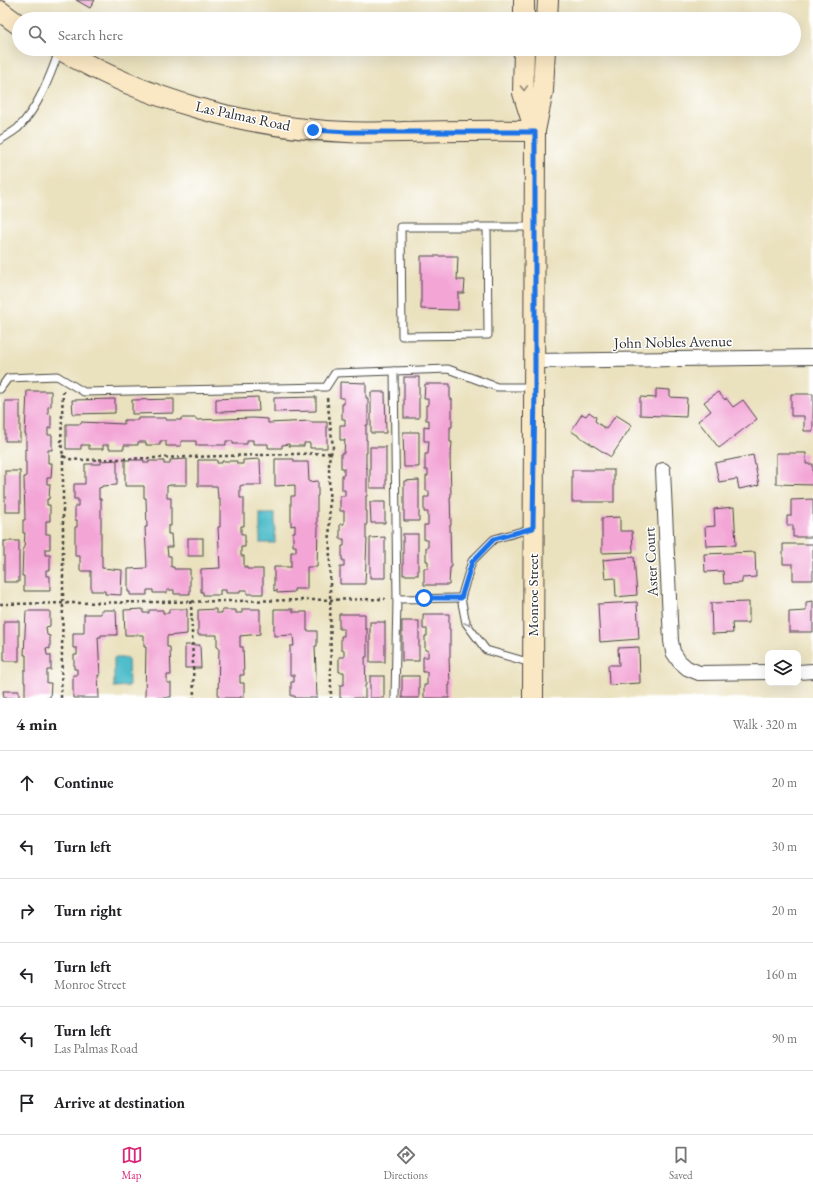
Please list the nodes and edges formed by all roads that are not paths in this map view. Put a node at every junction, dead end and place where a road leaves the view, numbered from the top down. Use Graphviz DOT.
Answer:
graph roads {
  1 [pos="524,0"];
  2 [pos="548,0"];
  3 [pos="0,11"];
  4 [pos="524,12"];
  5 [pos="547,12"];
  6 [pos="12,20"];
  7 [pos="57,56"];
  8 [pos="72,56"];
  9 [pos="524,56"];
  10 [pos="544,56"];
  11 [pos="535,132"];
  12 [pos="0,140"];
  13 [pos="488,227"];
  14 [pos="535,227"];
  15 [pos="813,357"];
  16 [pos="534,361"];
  17 [pos="394,371"];
  18 [pos="535,387"];
  19 [pos="0,389"];
  20 [pos="663,470"];
  21 [pos="533,528"];
  22 [pos="461,598"];
  23 [pos="396,599"];
  24 [pos="533,663"];
  25 [pos="765,672"];
  26 [pos="801,672"];
  27 [pos="813,672"];
  28 [pos="395,698"];
  29 [pos="533,698"];
  1 -- 4 [label="main road"];
  2 -- 5 [label="main road"];
  3 -- 6 [label="main road"];
  7 -- 12 [label="lane"];
  8 -- 11 [label="main road, Las Palmas Road"];
  9 -- 11 [label="main road, Monroe Street, one-way"];
  10 -- 11 [label="main road, Monroe Street"];
  11 -- 14 [label="main road, Monroe Street"];
  13 -- 13 [label="lane"];
  13 -- 14 [label="lane"];
  14 -- 16 [label="main road, Monroe Street"];
  15 -- 16 [label="street, John Nobles Avenue"];
  16 -- 18 [label="main road, Monroe Street"];
  17 -- 18 [label="lane"];
  17 -- 19 [label="lane"];
  17 -- 23 [label="lane"];
  18 -- 21 [label="main road, Monroe Street"];
  20 -- 25 [label="street, Aster Court"];
  21 -- 22 [label="lane"];
  21 -- 24 [label="main road, Monroe Street"];
  22 -- 23 [label="lane"];
  22 -- 24 [label="lane, one-way"];
  23 -- 28 [label="lane"];
  24 -- 29 [label="main road, Monroe Street"];
  26 -- 27 [label="street"];
}
